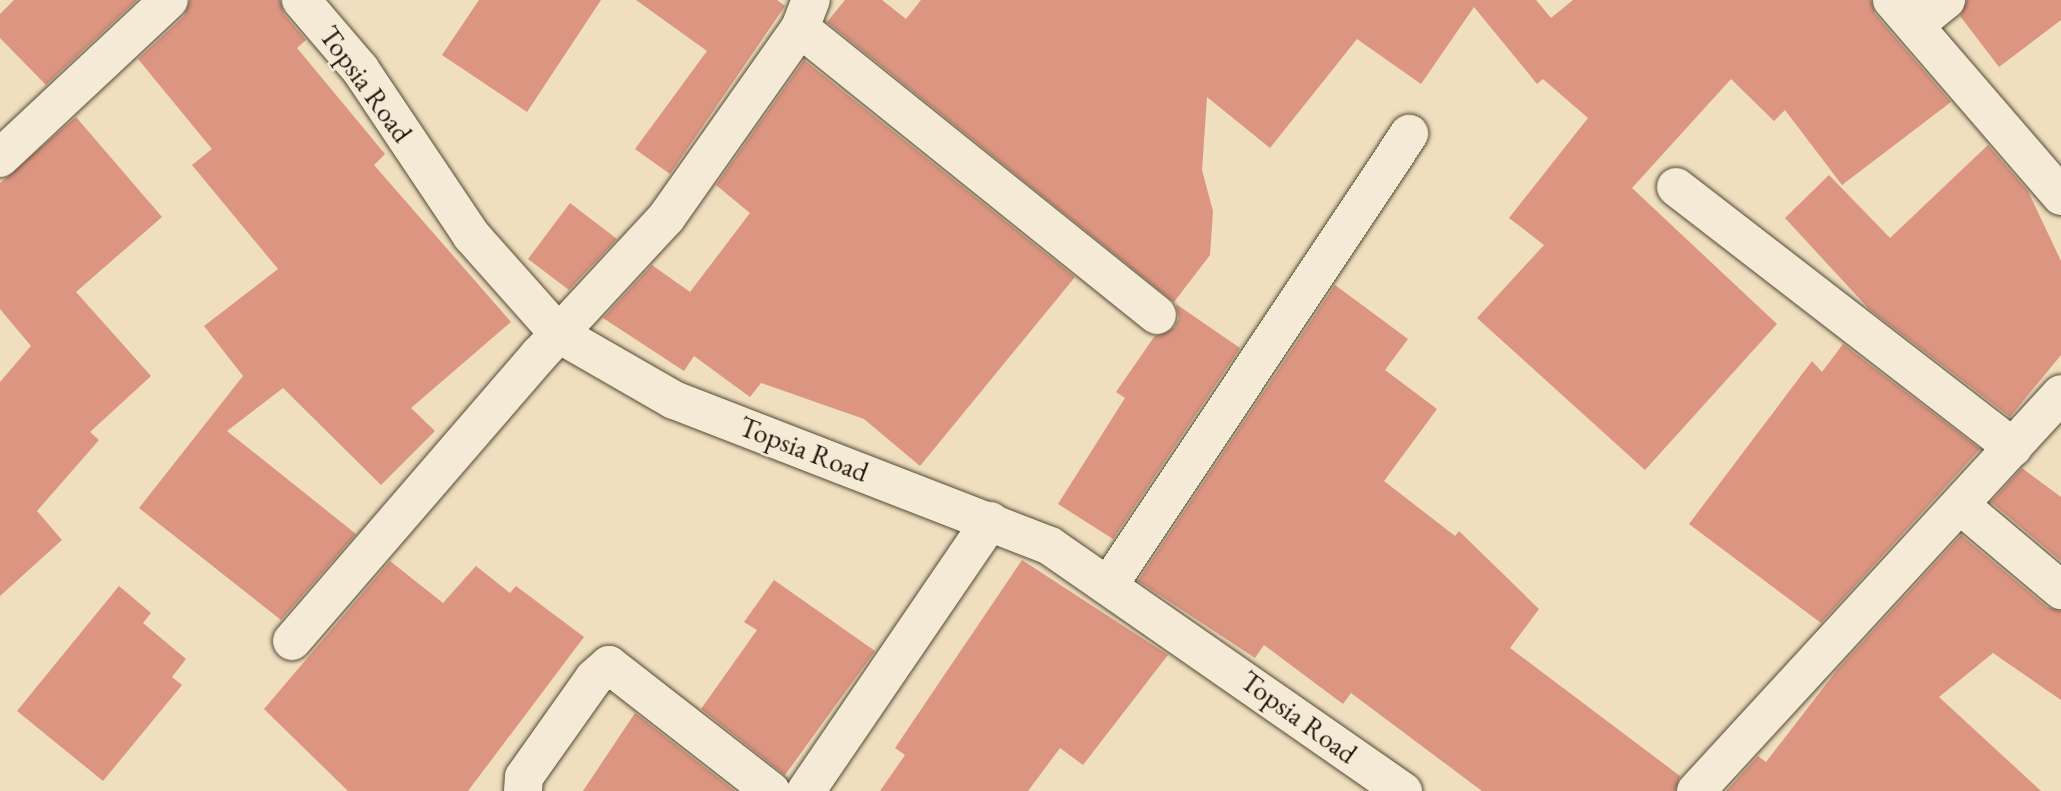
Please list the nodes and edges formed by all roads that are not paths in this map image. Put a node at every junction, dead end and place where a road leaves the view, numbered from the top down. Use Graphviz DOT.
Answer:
graph roads {
  1 [pos="169,0"];
  2 [pos="301,0"];
  3 [pos="1946,0"];
  4 [pos="1903,12"];
  5 [pos="806,14"];
  6 [pos="1409,134"];
  7 [pos="0,159"];
  8 [pos="1676,187"];
  9 [pos="2061,196"];
  10 [pos="1157,315"];
  11 [pos="559,334"];
  12 [pos="2061,394"];
  13 [pos="2013,447"];
  14 [pos="1960,505"];
  15 [pos="990,522"];
  16 [pos="1109,585"];
  17 [pos="2061,590"];
  18 [pos="292,641"];
  19 [pos="523,791"];
  20 [pos="771,791"];
  21 [pos="806,791"];
  22 [pos="1403,791"];
  23 [pos="1696,791"];
  1 -- 7 [label="street"];
  2 -- 11 [label="street, Topsia Road"];
  3 -- 4 [label="street"];
  4 -- 9 [label="street"];
  5 -- 10 [label="street"];
  5 -- 11 [label="street"];
  6 -- 16 [label="street"];
  8 -- 13 [label="street"];
  11 -- 15 [label="street, Topsia Road"];
  11 -- 18 [label="street"];
  12 -- 13 [label="street"];
  13 -- 14 [label="street"];
  14 -- 17 [label="street"];
  14 -- 23 [label="street"];
  15 -- 16 [label="street, Topsia Road"];
  15 -- 21 [label="street"];
  16 -- 22 [label="street, Topsia Road"];
  19 -- 20 [label="street"];
}
